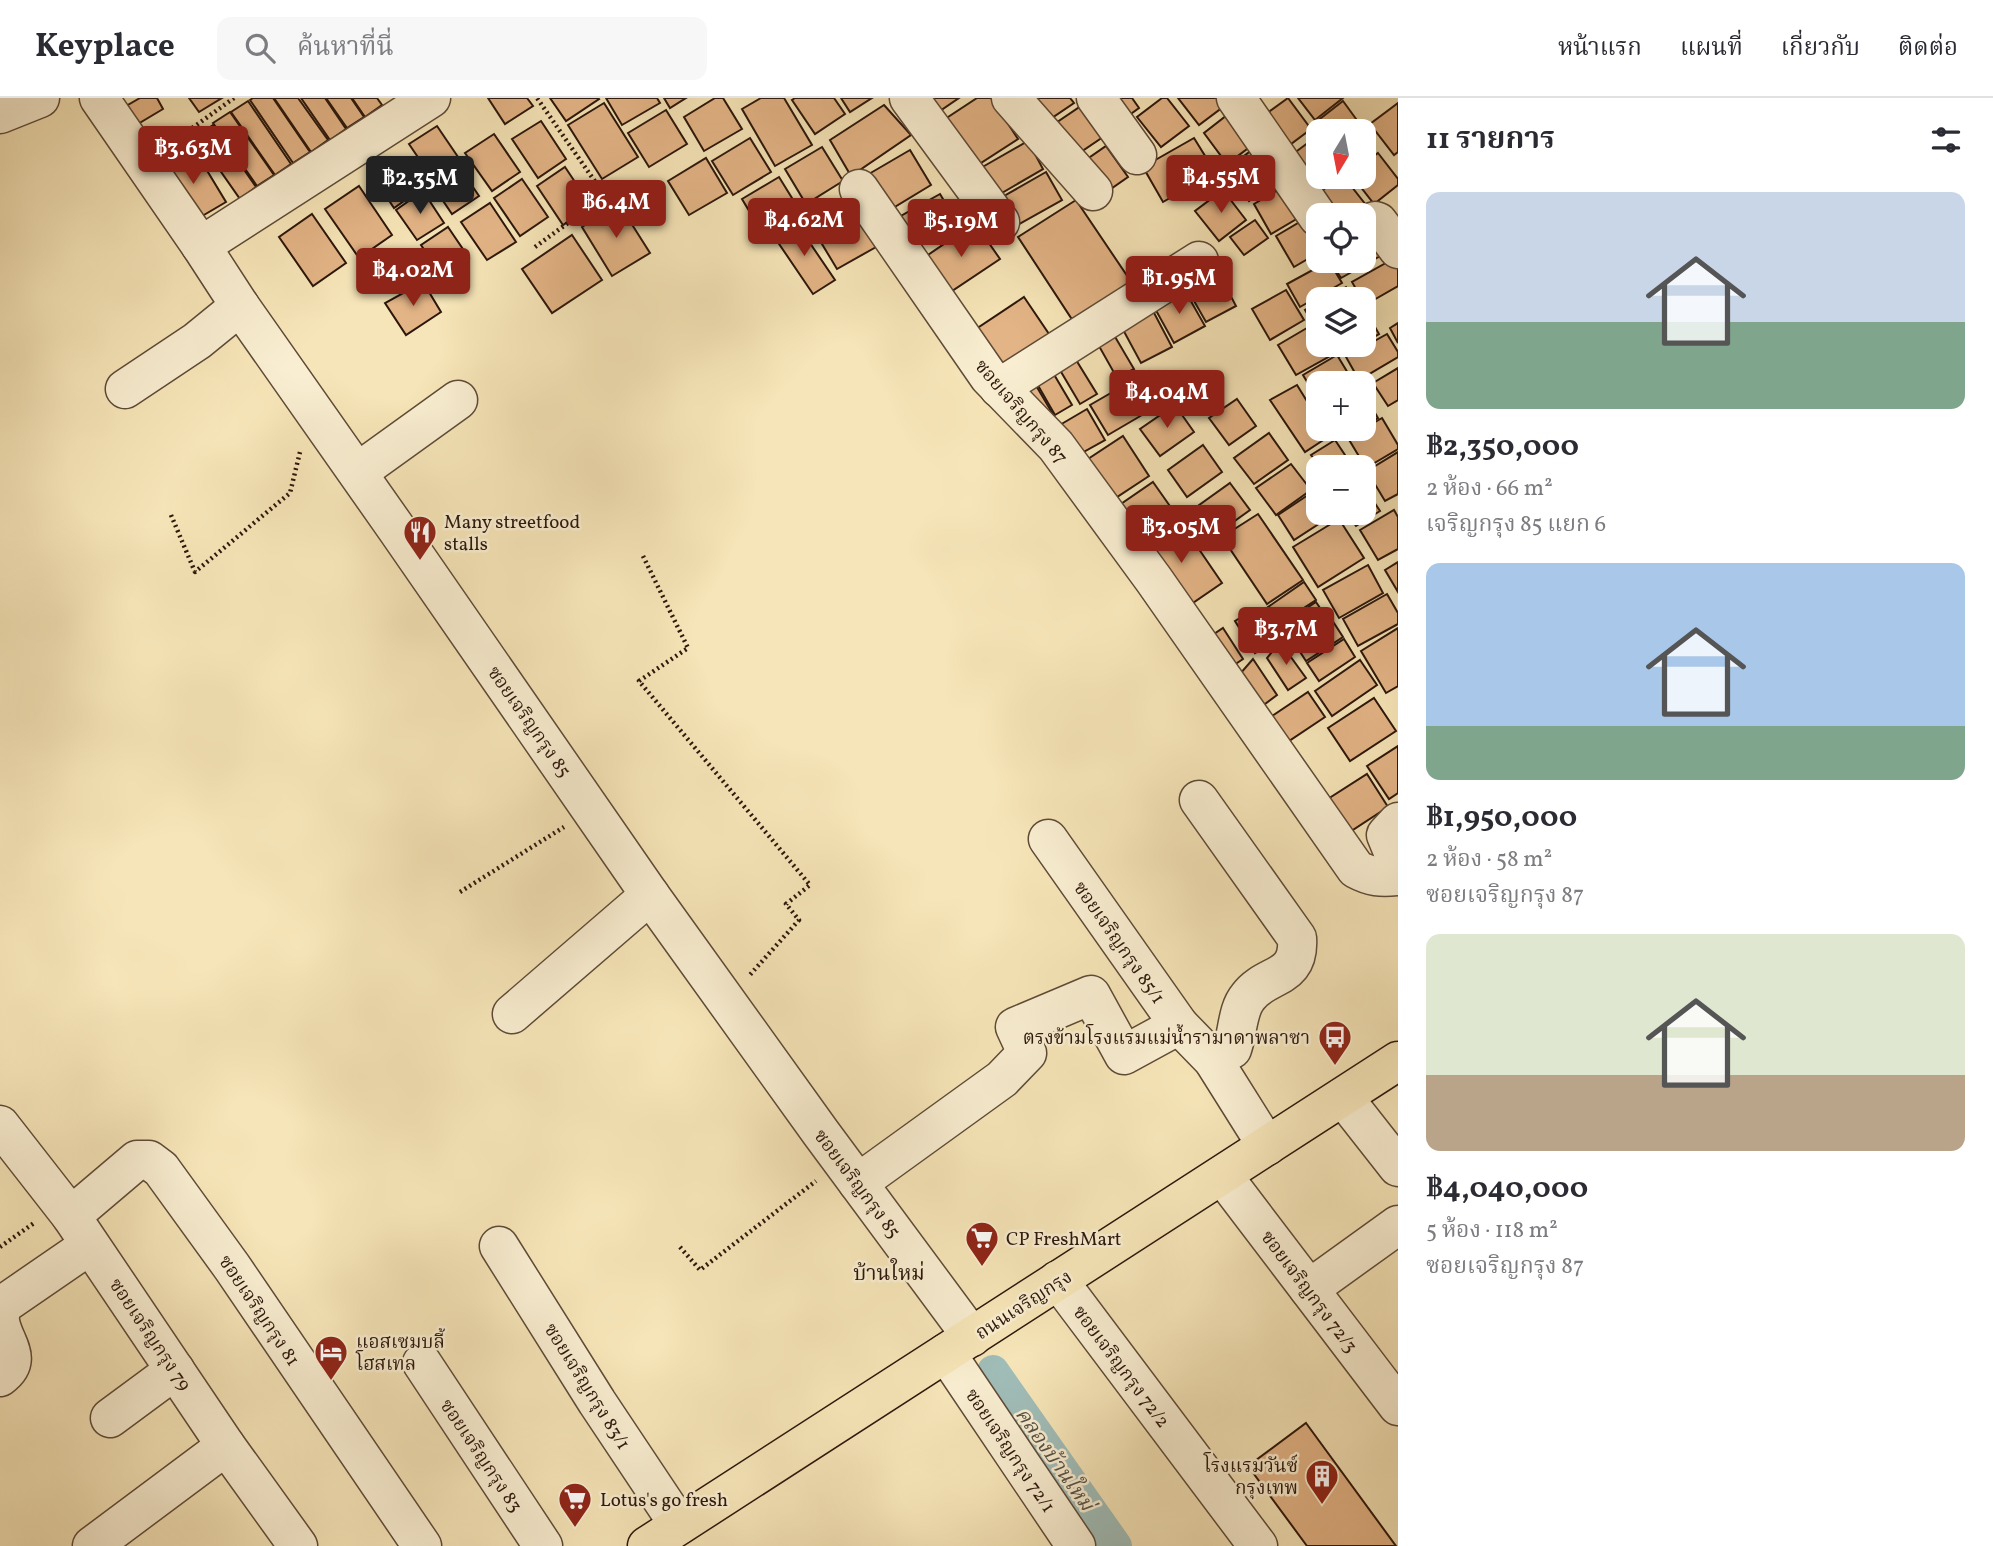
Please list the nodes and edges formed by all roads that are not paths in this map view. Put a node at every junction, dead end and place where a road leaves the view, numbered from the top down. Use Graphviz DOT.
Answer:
graph roads {
  1 [pos="40,98"];
  2 [pos="99,98"];
  3 [pos="431,98"];
  4 [pos="909,98"];
  5 [pos="1011,98"];
  6 [pos="1096,98"];
  7 [pos="1236,98"];
  8 [pos="0,114"];
  9 [pos="1137,155"];
  10 [pos="859,189"];
  11 [pos="1093,191"];
  12 [pos="1308,203"];
  13 [pos="1000,222"];
  14 [pos="1376,222"];
  15 [pos="201,246"];
  16 [pos="1398,249"];
  17 [pos="1199,261"];
  18 [pos="240,306"];
  19 [pos="999,388"];
  20 [pos="125,389"];
  21 [pos="458,400"];
  22 [pos="358,472"];
  23 [pos="1199,800"];
  24 [pos="1398,822"];
  25 [pos="1048,839"];
  26 [pos="1398,864"];
  27 [pos="1398,876"];
  28 [pos="650,895"];
  29 [pos="512,1014"];
  30 [pos="1179,1026"];
  31 [pos="1213,1060"];
  32 [pos="1398,1061"];
  33 [pos="1343,1097"];
  34 [pos="0,1125"];
  35 [pos="1267,1146"];
  36 [pos="1398,1167"];
  37 [pos="850,1172"];
  38 [pos="1223,1176"];
  39 [pos="73,1222"];
  40 [pos="1398,1224"];
  41 [pos="499,1246"];
  42 [pos="1058,1280"];
  43 [pos="1309,1289"];
  44 [pos="0,1313"];
  45 [pos="0,1321"];
  46 [pos="959,1345"];
  47 [pos="422,1363"];
  48 [pos="175,1370"];
  49 [pos="0,1377"];
  50 [pos="1398,1406"];
  51 [pos="110,1418"];
  52 [pos="226,1447"];
  53 [pos="679,1525"];
  54 [pos="92,1546"];
  55 [pos="298,1546"];
  56 [pos="422,1546"];
  57 [pos="543,1546"];
  58 [pos="647,1546"];
  59 [pos="1076,1546"];
  60 [pos="1258,1546"];
  1 -- 8 [label="street"];
  2 -- 15 [label="street, ซอยเจริญกรุง 85"];
  3 -- 15 [label="street"];
  4 -- 13 [label="street"];
  5 -- 11 [label="street"];
  6 -- 9 [label="street"];
  7 -- 12 [label="street"];
  10 -- 19 [label="street, ซอยเจริญกรุง 87"];
  14 -- 16 [label="street"];
  15 -- 18 [label="street, ซอยเจริญกรุง 85"];
  17 -- 19 [label="street"];
  18 -- 20 [label="street"];
  18 -- 22 [label="street, ซอยเจริญกรุง 85"];
  19 -- 27 [label="street, ซอยเจริญกรุง 87"];
  21 -- 22 [label="street"];
  22 -- 28 [label="street, ซอยเจริญกรุง 85"];
  23 -- 31 [label="street"];
  24 -- 26 [label="street"];
  25 -- 30 [label="street, ซอยเจริญกรุง 85/1"];
  28 -- 29 [label="street"];
  28 -- 37 [label="street, ซอยเจริญกรุง 85"];
  30 -- 31 [label="street, ซอยเจริญกรุง 85/1"];
  30 -- 37 [label="street"];
  31 -- 35 [label="street, ซอยเจริญกรุง 85/1"];
  32 -- 33 [label="main road, ถนนเจริญกรุง"];
  33 -- 35 [label="main road, ถนนเจริญกรุง"];
  33 -- 36 [label="street"];
  34 -- 39 [label="street, ซอยเจริญกรุง 79"];
  35 -- 38 [label="main road, ถนนเจริญกรุง"];
  37 -- 46 [label="street, ซอยเจริญกรุง 85"];
  38 -- 42 [label="main road, ถนนเจริญกรุง"];
  38 -- 43 [label="street, ซอยเจริญกรุง 72/3"];
  39 -- 44 [label="street"];
  39 -- 48 [label="street, ซอยเจริญกรุง 79"];
  39 -- 56 [label="street, ซอยเจริญกรุง 81"];
  40 -- 43 [label="street"];
  41 -- 53 [label="street, ซอยเจริญกรุง 83/1"];
  42 -- 46 [label="main road, ถนนเจริญกรุง"];
  42 -- 60 [label="street, ซอยเจริญกรุง 72/2"];
  43 -- 50 [label="street, ซอยเจริญกรุง 72/3"];
  45 -- 49 [label="street"];
  46 -- 53 [label="main road, ถนนเจริญกรุง"];
  46 -- 59 [label="street, ซอยเจริญกรุง 72/1"];
  47 -- 57 [label="street, ซอยเจริญกรุง 83"];
  48 -- 51 [label="street"];
  48 -- 52 [label="street, ซอยเจริญกรุง 79"];
  52 -- 54 [label="street"];
  52 -- 55 [label="street, ซอยเจริญกรุง 79"];
  53 -- 58 [label="main road, ถนนเจริญกรุง"];
}
